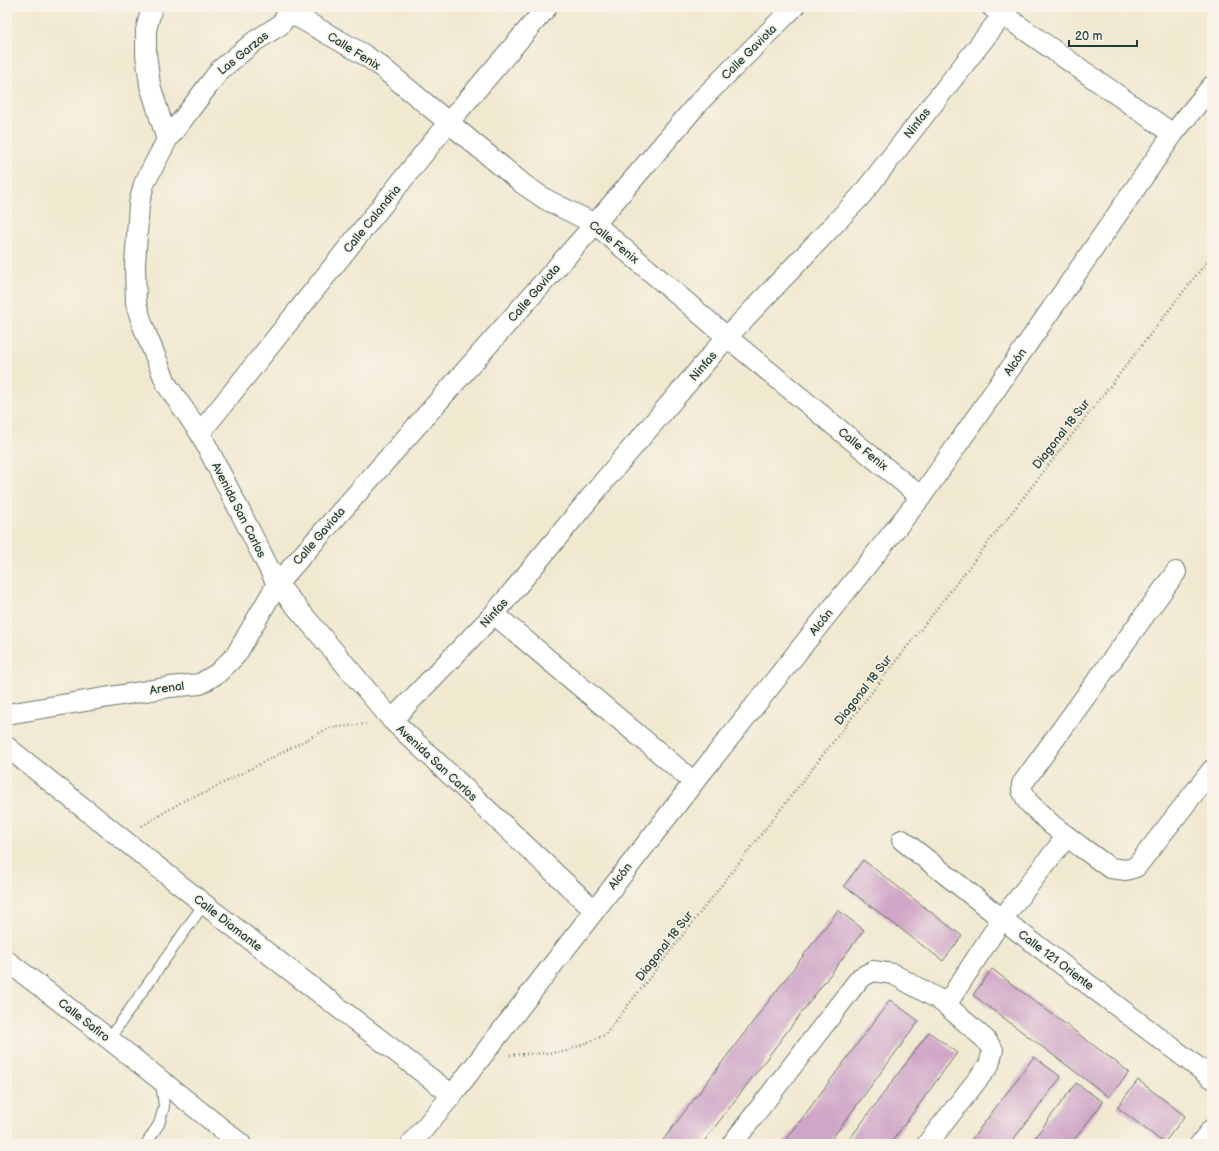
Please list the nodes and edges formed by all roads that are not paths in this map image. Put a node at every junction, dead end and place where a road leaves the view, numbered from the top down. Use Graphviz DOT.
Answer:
graph roads {
  1 [pos="152,7"];
  2 [pos="547,7"];
  3 [pos="794,7"];
  4 [pos="290,10"];
  5 [pos="1001,10"];
  6 [pos="1212,86"];
  7 [pos="448,123"];
  8 [pos="1173,134"];
  9 [pos="167,140"];
  10 [pos="595,224"];
  11 [pos="727,338"];
  12 [pos="200,433"];
  13 [pos="921,497"];
  14 [pos="1176,572"];
  15 [pos="277,584"];
  16 [pos="494,614"];
  17 [pos="7,714"];
  18 [pos="392,720"];
  19 [pos="7,747"];
  20 [pos="1212,770"];
  21 [pos="694,782"];
  22 [pos="1066,836"];
  23 [pos="902,840"];
  24 [pos="204,904"];
  25 [pos="594,910"];
  26 [pos="1002,919"];
  27 [pos="7,961"];
  28 [pos="946,1004"];
  29 [pos="109,1039"];
  30 [pos="1212,1078"];
  31 [pos="161,1080"];
  32 [pos="452,1095"];
  33 [pos="1212,1129"];
  34 [pos="146,1144"];
  35 [pos="241,1144"];
  36 [pos="411,1144"];
  37 [pos="732,1144"];
  38 [pos="927,1144"];
  39 [pos="1200,1144"];
  1 -- 9 [label="street"];
  2 -- 7 [label="street, Calle Calandria"];
  3 -- 10 [label="street, Calle Gaviota"];
  4 -- 7 [label="street, Calle Fenix"];
  4 -- 9 [label="street, Las Garzas"];
  5 -- 8 [label="street"];
  5 -- 11 [label="street, Ninfas"];
  6 -- 8 [label="street, Alcón"];
  7 -- 10 [label="street, Calle Fenix"];
  7 -- 12 [label="street, Calle Calandria"];
  8 -- 13 [label="street, Alcón"];
  9 -- 12 [label="street, Avenida San Carlos"];
  10 -- 11 [label="street, Calle Fenix"];
  10 -- 15 [label="street, Calle Gaviota"];
  11 -- 13 [label="street, Calle Fenix"];
  11 -- 16 [label="street, Ninfas"];
  12 -- 15 [label="street, Avenida San Carlos"];
  13 -- 21 [label="street, Alcón"];
  14 -- 22 [label="street"];
  15 -- 17 [label="street, Arenal"];
  15 -- 18 [label="street, Avenida San Carlos"];
  16 -- 18 [label="street, Ninfas"];
  16 -- 21 [label="street"];
  18 -- 25 [label="street, Avenida San Carlos"];
  19 -- 24 [label="street, Calle Diamante"];
  20 -- 22 [label="street"];
  21 -- 25 [label="street, Alcón"];
  22 -- 26 [label="street"];
  23 -- 26 [label="street, Calle 121 Oriente"];
  24 -- 29 [label="lane"];
  24 -- 32 [label="street, Calle Diamante"];
  25 -- 32 [label="street, Alcón"];
  26 -- 28 [label="street"];
  26 -- 30 [label="street, Calle 121 Oriente"];
  27 -- 29 [label="street, Calle Safiro"];
  28 -- 37 [label="street"];
  28 -- 38 [label="street"];
  29 -- 31 [label="street, Calle Safiro"];
  31 -- 34 [label="lane"];
  31 -- 35 [label="street, Calle Safiro"];
  32 -- 36 [label="street, Alcón"];
  33 -- 39 [label="street"];
}
